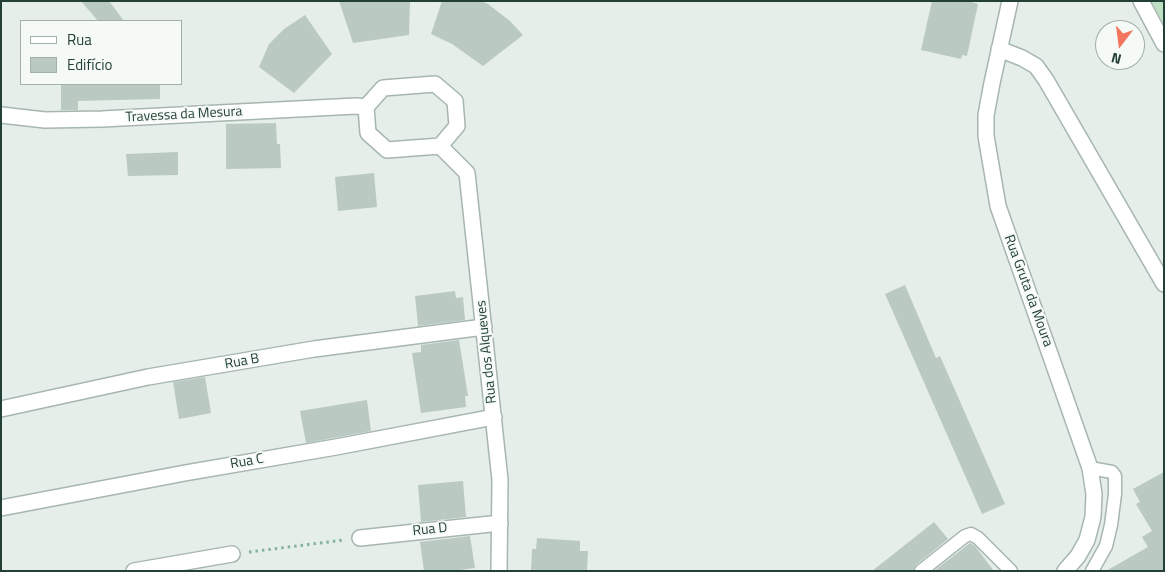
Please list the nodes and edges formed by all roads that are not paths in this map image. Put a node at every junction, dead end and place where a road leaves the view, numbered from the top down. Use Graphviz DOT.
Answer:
graph roads {
  1 [pos="1010,1"];
  2 [pos="1141,1"];
  3 [pos="1164,44"];
  4 [pos="999,49"];
  5 [pos="366,107"];
  6 [pos="1,115"];
  7 [pos="440,146"];
  8 [pos="1164,284"];
  9 [pos="484,327"];
  10 [pos="1,408"];
  11 [pos="494,417"];
  12 [pos="1090,468"];
  13 [pos="1,508"];
  14 [pos="500,523"];
  15 [pos="360,538"];
  16 [pos="232,554"];
  17 [pos="134,571"];
  18 [pos="499,571"];
  19 [pos="921,571"];
  20 [pos="1011,571"];
  21 [pos="1065,571"];
  22 [pos="1092,571"];
  1 -- 4 [label="street, Rua Gruta da Moura"];
  2 -- 3 [label="street"];
  4 -- 8 [label="street"];
  4 -- 12 [label="street, Rua Gruta da Moura"];
  5 -- 6 [label="street, Travessa da Mesura"];
  5 -- 7 [label="street"];
  5 -- 7 [label="street"];
  7 -- 9 [label="street, Rua dos Alqueves"];
  9 -- 10 [label="street, Rua B"];
  9 -- 11 [label="street, Rua dos Alqueves"];
  11 -- 13 [label="street, Rua C"];
  11 -- 14 [label="street, Rua dos Alqueves"];
  12 -- 21 [label="street, Rua Gruta da Moura"];
  12 -- 22 [label="lane"];
  14 -- 15 [label="street, Rua D"];
  14 -- 18 [label="street, Rua dos Alqueves"];
  16 -- 17 [label="street"];
  19 -- 20 [label="lane"];
}
